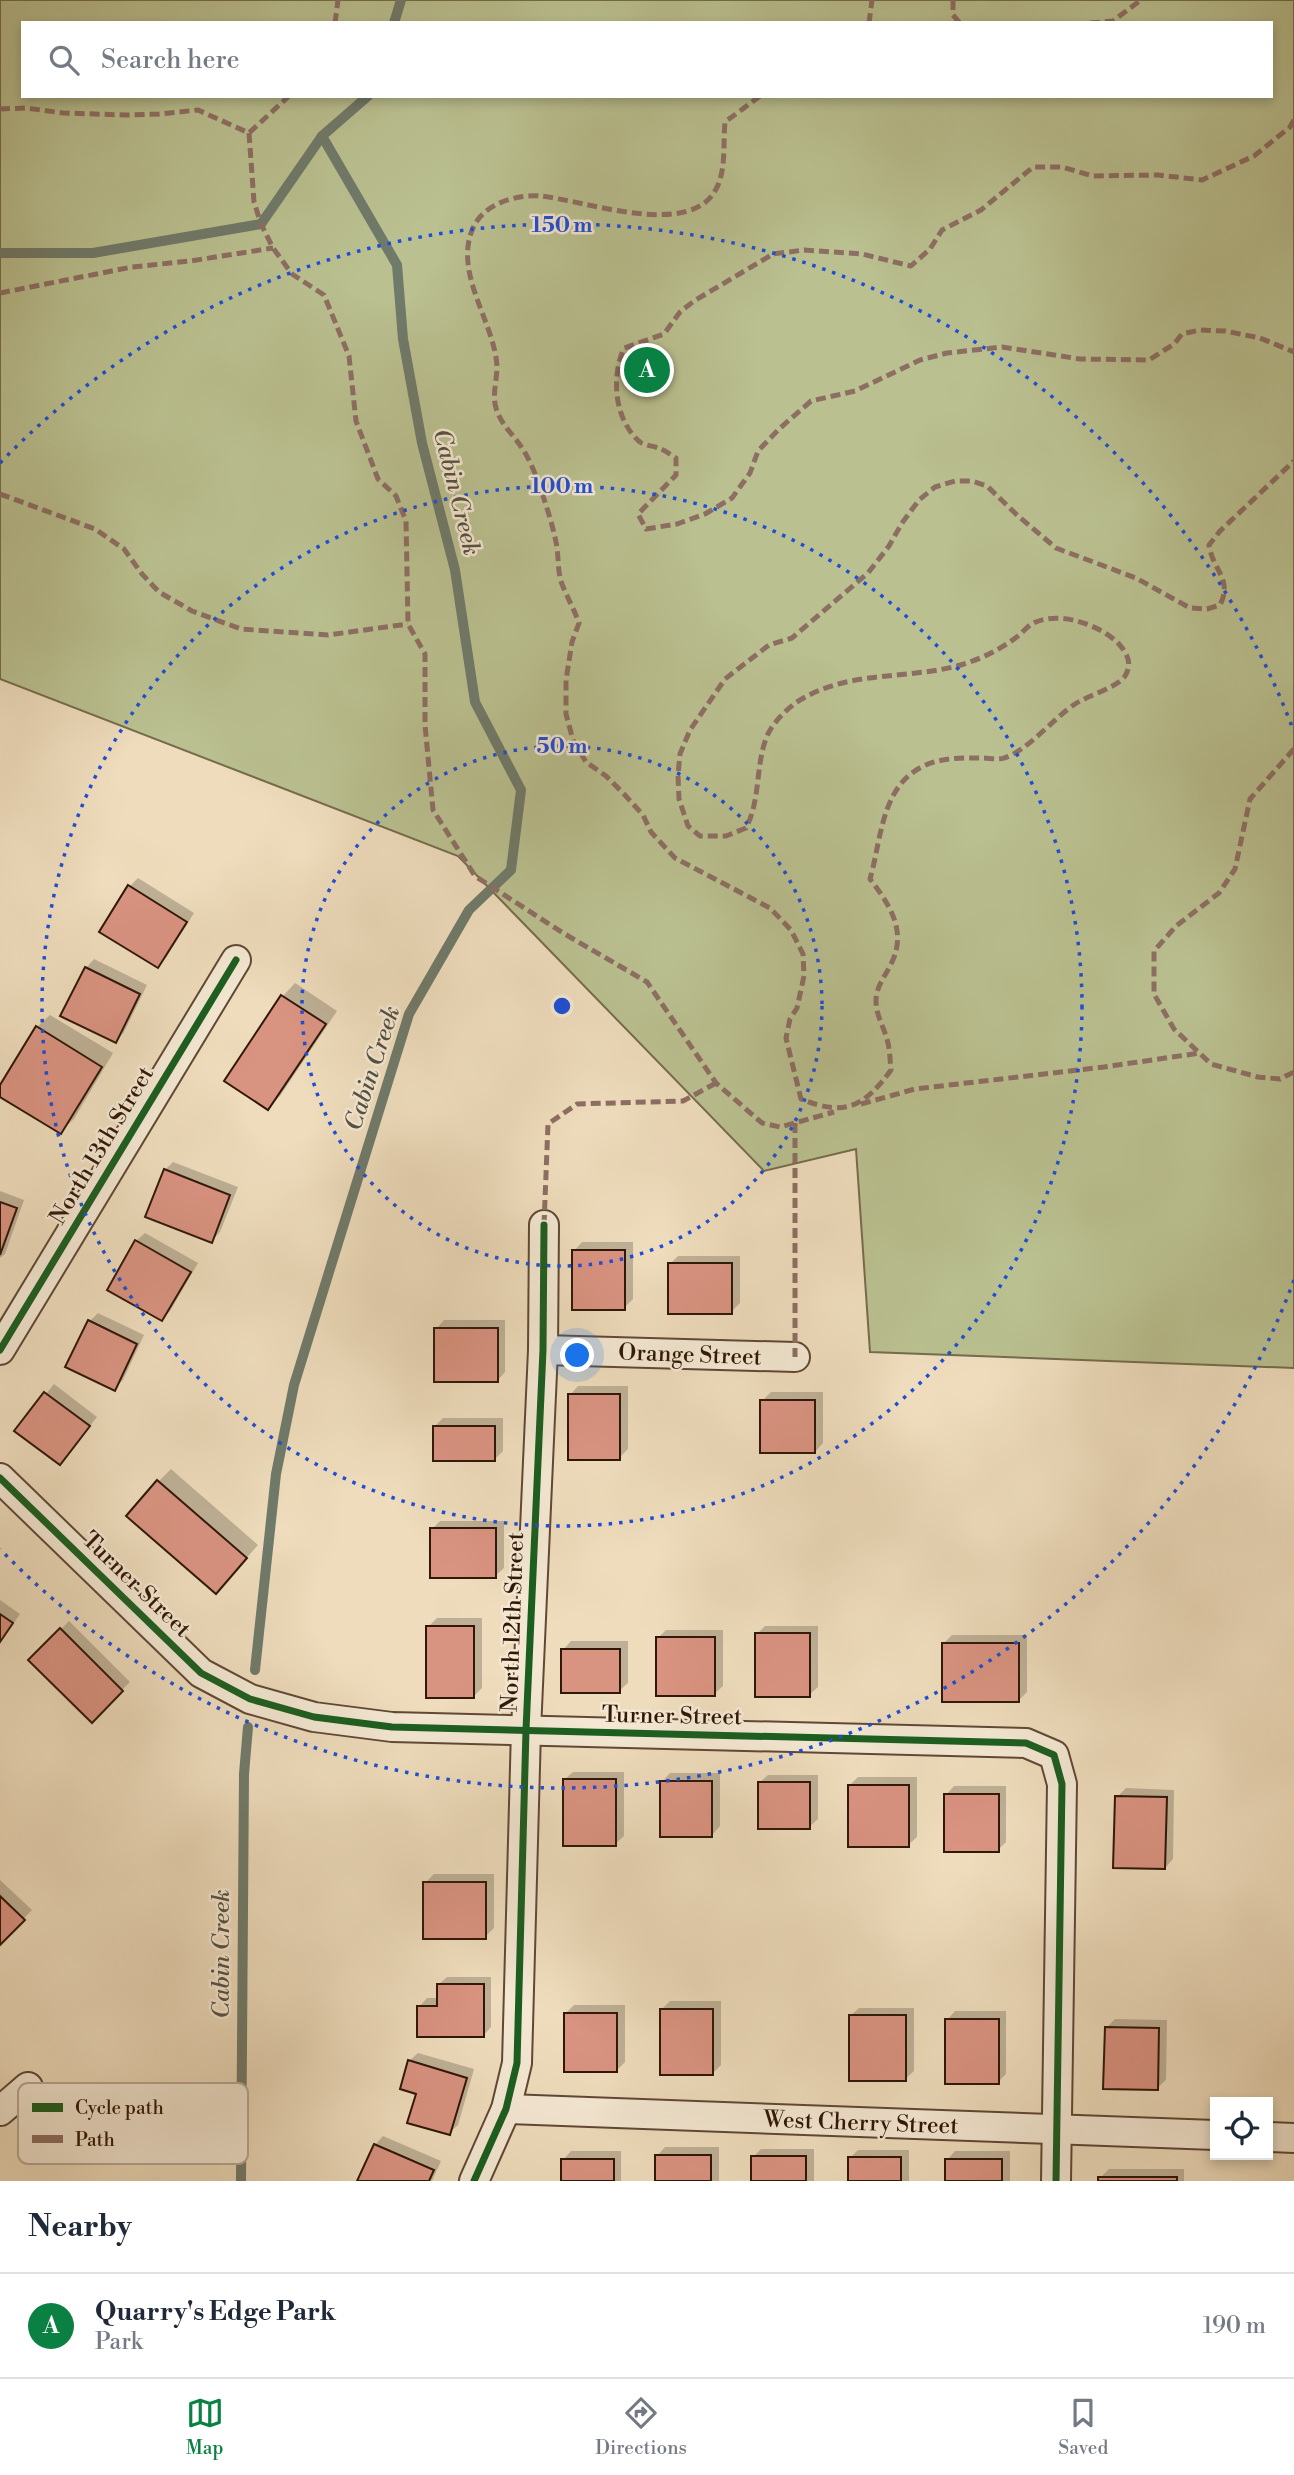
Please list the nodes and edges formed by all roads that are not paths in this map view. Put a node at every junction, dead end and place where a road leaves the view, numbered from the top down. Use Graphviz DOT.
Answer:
graph roads {
  1 [pos="236,960"];
  2 [pos="544,1225"];
  3 [pos="0,1350"];
  4 [pos="543,1350"];
  5 [pos="795,1357"];
  6 [pos="0,1478"];
  7 [pos="526,1730"];
  8 [pos="18,2096"];
  9 [pos="506,2109"];
  10 [pos="0,2111"];
  11 [pos="1057,2130"];
  12 [pos="1210,2135"];
  13 [pos="1273,2137"];
  14 [pos="1294,2138"];
  15 [pos="474,2181"];
  16 [pos="1056,2181"];
  1 -- 3 [label="street, North 13th Street"];
  2 -- 4 [label="street, North 12th Street"];
  4 -- 5 [label="street, Orange Street"];
  4 -- 7 [label="street, North 12th Street"];
  6 -- 7 [label="street, Turner Street"];
  7 -- 9 [label="street, North 12th Street"];
  7 -- 11 [label="street, Turner Street"];
  8 -- 10 [label="street"];
  9 -- 11 [label="street, West Cherry Street"];
  9 -- 15 [label="street, North 12th Street"];
  11 -- 12 [label="street, West Cherry Street"];
  11 -- 16 [label="street"];
  13 -- 14 [label="street"];
}
